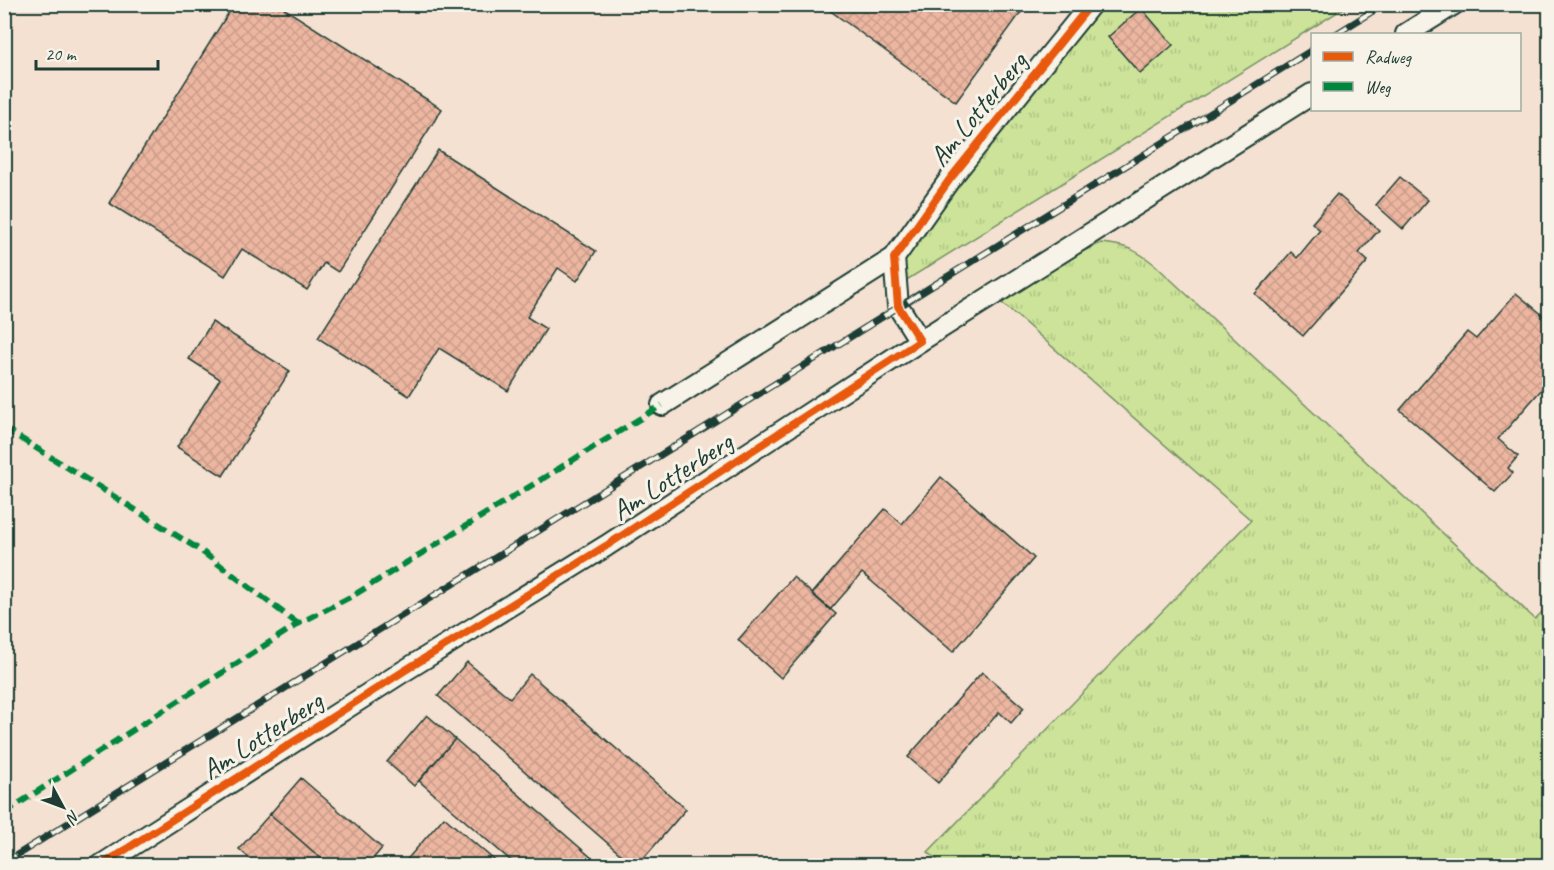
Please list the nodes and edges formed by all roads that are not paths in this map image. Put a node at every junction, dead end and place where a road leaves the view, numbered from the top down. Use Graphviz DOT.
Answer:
graph roads {
  1 [pos="1091,4"];
  2 [pos="1454,4"];
  3 [pos="1408,33"];
  4 [pos="1311,95"];
  5 [pos="894,258"];
  6 [pos="920,341"];
  7 [pos="662,405"];
  8 [pos="100,866"];
  1 -- 5 [label="lane, Am Lotterberg"];
  2 -- 3 [label="lane"];
  4 -- 6 [label="lane, Am Lotterberg"];
  5 -- 6 [label="lane"];
  5 -- 7 [label="lane, Am Lotterberg"];
  6 -- 8 [label="lane, Am Lotterberg"];
}
